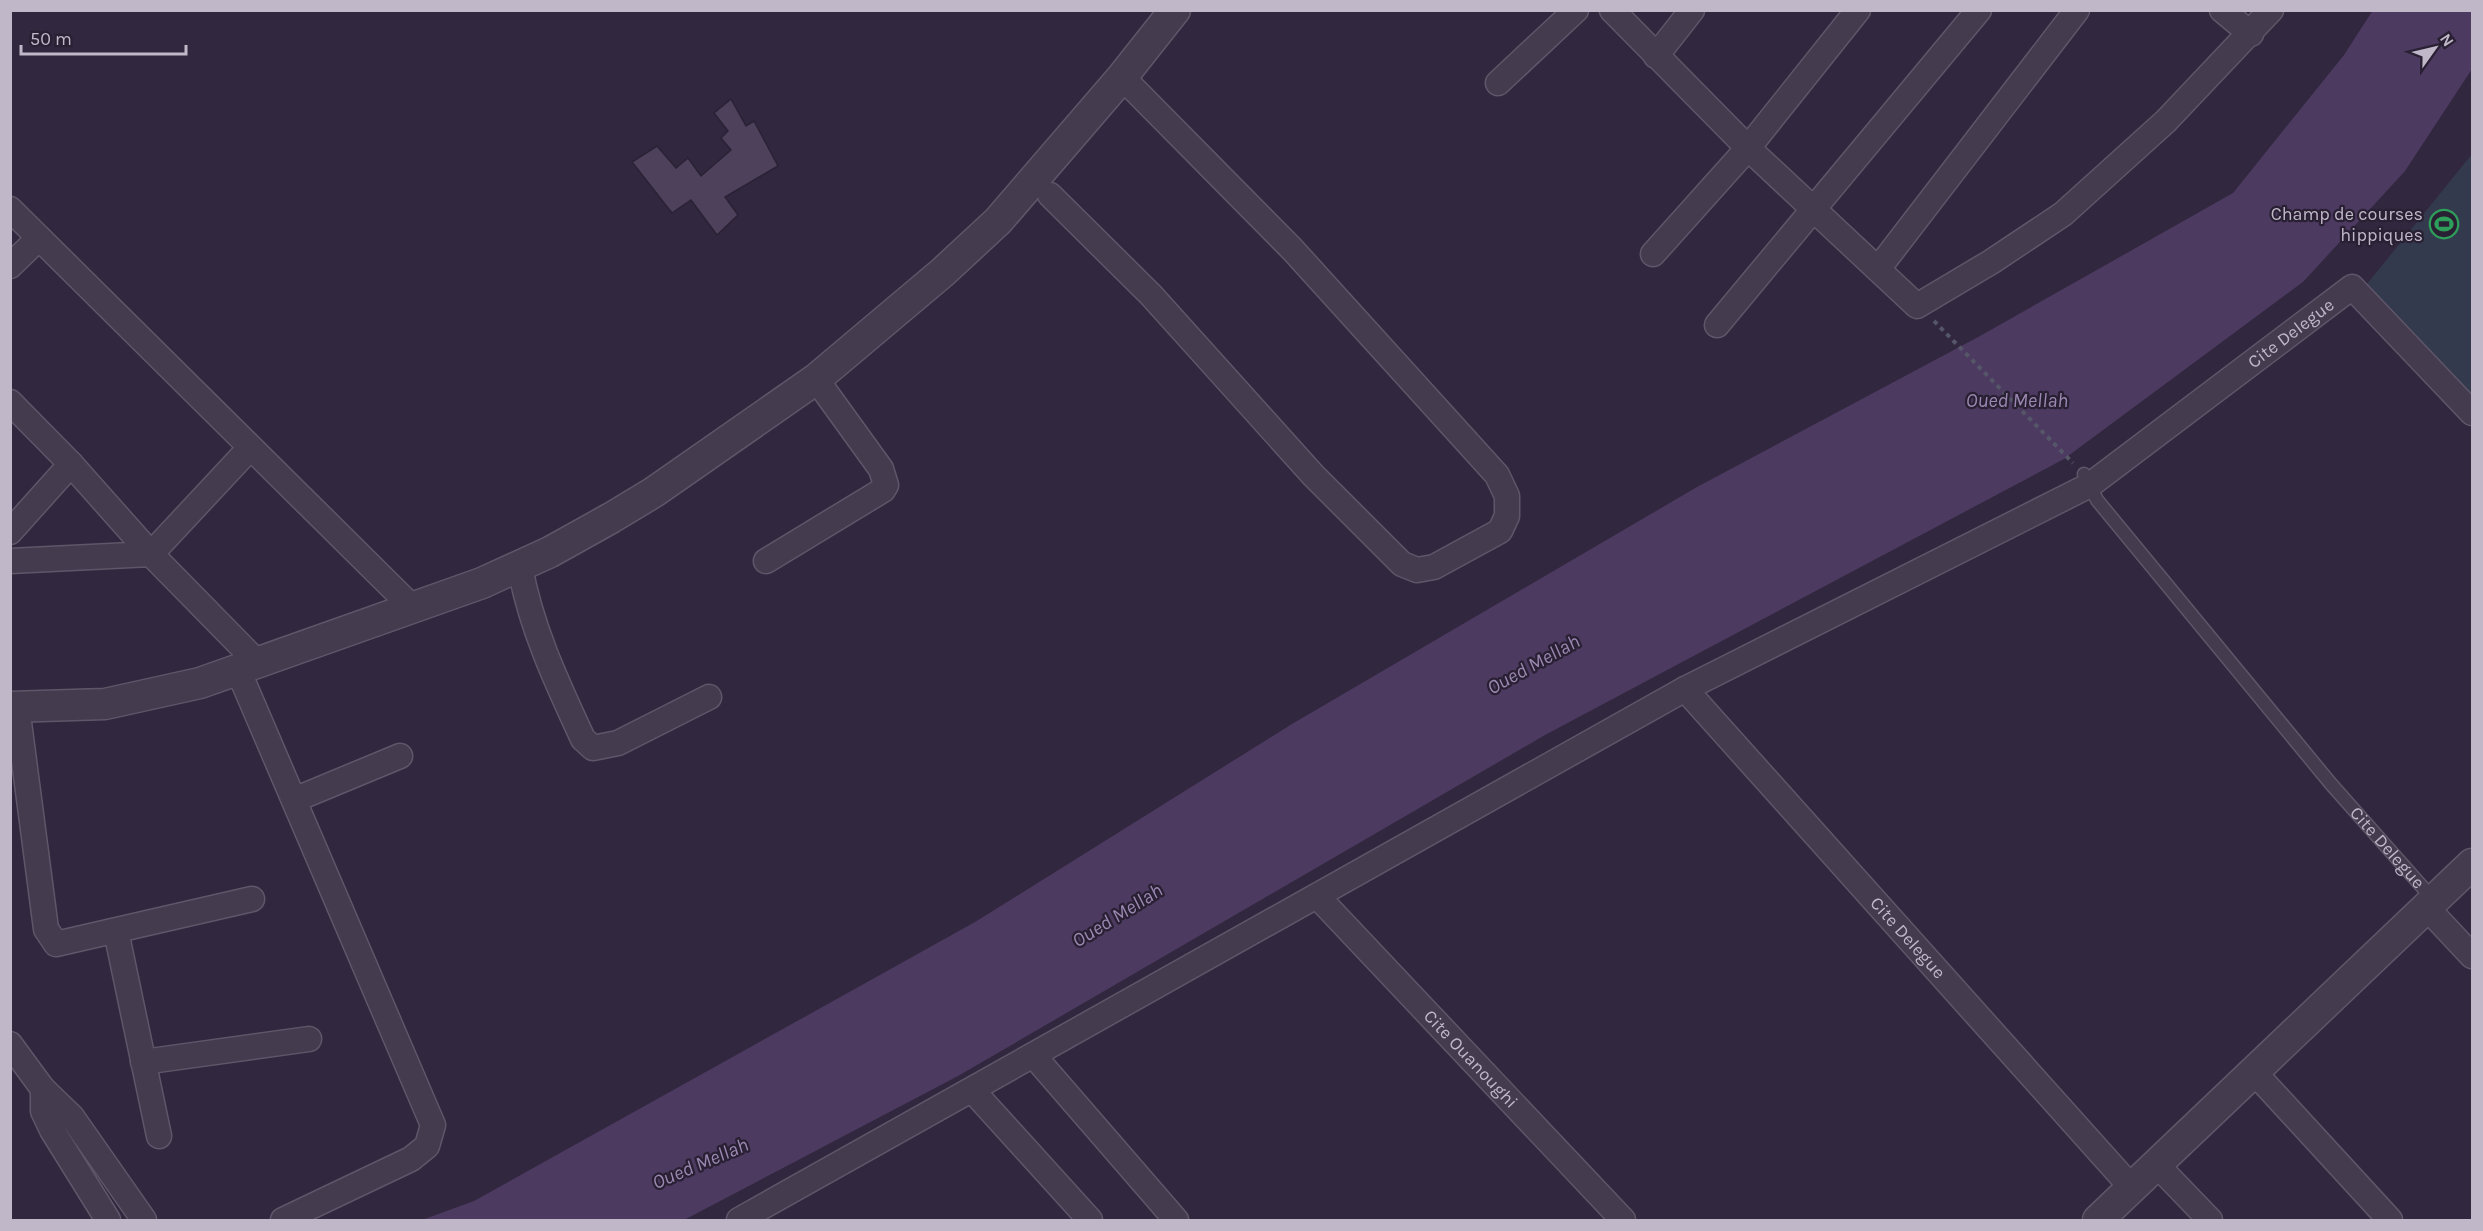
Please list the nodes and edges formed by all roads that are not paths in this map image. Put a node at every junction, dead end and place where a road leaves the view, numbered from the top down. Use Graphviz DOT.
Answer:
graph roads {
  1 [pos="1175,10"];
  2 [pos="1576,10"];
  3 [pos="1612,10"];
  4 [pos="1692,10"];
  5 [pos="1858,10"];
  6 [pos="1979,10"];
  7 [pos="2077,10"];
  8 [pos="2222,10"];
  9 [pos="2271,10"];
  10 [pos="2251,34"];
  11 [pos="1656,56"];
  12 [pos="1122,78"];
  13 [pos="1498,83"];
  14 [pos="1748,148"];
  15 [pos="1050,195"];
  16 [pos="10,209"];
  17 [pos="1814,211"];
  18 [pos="39,238"];
  19 [pos="1653,254"];
  20 [pos="10,266"];
  21 [pos="1878,269"];
  22 [pos="1717,325"];
  23 [pos="816,379"];
  24 [pos="10,402"];
  25 [pos="2472,413"];
  26 [pos="250,448"];
  27 [pos="71,464"];
  28 [pos="2087,480"];
  29 [pos="10,532"];
  30 [pos="151,554"];
  31 [pos="10,561"];
  32 [pos="766,561"];
  33 [pos="520,567"];
  34 [pos="412,607"];
  35 [pos="248,666"];
  36 [pos="1685,689"];
  37 [pos="709,697"];
  38 [pos="14,707"];
  39 [pos="400,756"];
  40 [pos="294,800"];
  41 [pos="2472,864"];
  42 [pos="1317,896"];
  43 [pos="252,899"];
  44 [pos="2431,904"];
  45 [pos="116,931"];
  46 [pos="2472,956"];
  47 [pos="309,1039"];
  48 [pos="10,1044"];
  49 [pos="1034,1056"];
  50 [pos="143,1062"];
  51 [pos="2254,1072"];
  52 [pos="43,1089"];
  53 [pos="973,1091"];
  54 [pos="159,1136"];
  55 [pos="2157,1165"];
  56 [pos="2132,1188"];
  57 [pos="108,1221"];
  58 [pos="144,1221"];
  59 [pos="283,1221"];
  60 [pos="739,1221"];
  61 [pos="1090,1221"];
  62 [pos="1176,1221"];
  63 [pos="1623,1221"];
  64 [pos="2098,1221"];
  65 [pos="2210,1221"];
  66 [pos="2390,1221"];
  1 -- 12 [label="street"];
  2 -- 13 [label="street"];
  3 -- 11 [label="street"];
  4 -- 11 [label="street"];
  5 -- 14 [label="street"];
  6 -- 17 [label="street"];
  7 -- 21 [label="street"];
  8 -- 10 [label="street"];
  9 -- 10 [label="street"];
  10 -- 21 [label="street"];
  11 -- 14 [label="street"];
  12 -- 15 [label="street"];
  12 -- 23 [label="street"];
  14 -- 17 [label="street"];
  14 -- 19 [label="street"];
  16 -- 18 [label="street"];
  17 -- 21 [label="street"];
  17 -- 22 [label="street"];
  18 -- 20 [label="street"];
  18 -- 26 [label="street"];
  23 -- 32 [label="street"];
  23 -- 33 [label="street"];
  24 -- 27 [label="street"];
  25 -- 28 [label="street, Cite Delegue"];
  26 -- 30 [label="street"];
  26 -- 34 [label="street"];
  27 -- 29 [label="street"];
  27 -- 30 [label="street"];
  28 -- 36 [label="street"];
  28 -- 44 [label="lane, Cite Delegue"];
  30 -- 31 [label="street"];
  30 -- 35 [label="street"];
  33 -- 34 [label="street"];
  33 -- 37 [label="street"];
  34 -- 35 [label="street"];
  35 -- 38 [label="street"];
  35 -- 40 [label="street"];
  36 -- 42 [label="street"];
  36 -- 56 [label="street, Cite Delegue"];
  38 -- 45 [label="street"];
  39 -- 40 [label="street"];
  40 -- 59 [label="street"];
  41 -- 44 [label="street"];
  42 -- 49 [label="street"];
  42 -- 63 [label="street, Cite Ouanoughi"];
  43 -- 45 [label="street"];
  44 -- 46 [label="street, Cite Delegue"];
  44 -- 51 [label="street"];
  45 -- 50 [label="street"];
  47 -- 50 [label="street"];
  48 -- 52 [label="street"];
  49 -- 53 [label="street"];
  49 -- 62 [label="street"];
  50 -- 54 [label="street"];
  51 -- 55 [label="street"];
  51 -- 66 [label="street"];
  52 -- 57 [label="street"];
  52 -- 58 [label="street"];
  53 -- 60 [label="street"];
  53 -- 61 [label="street"];
  55 -- 56 [label="street"];
  55 -- 65 [label="street"];
  56 -- 64 [label="street"];
}
